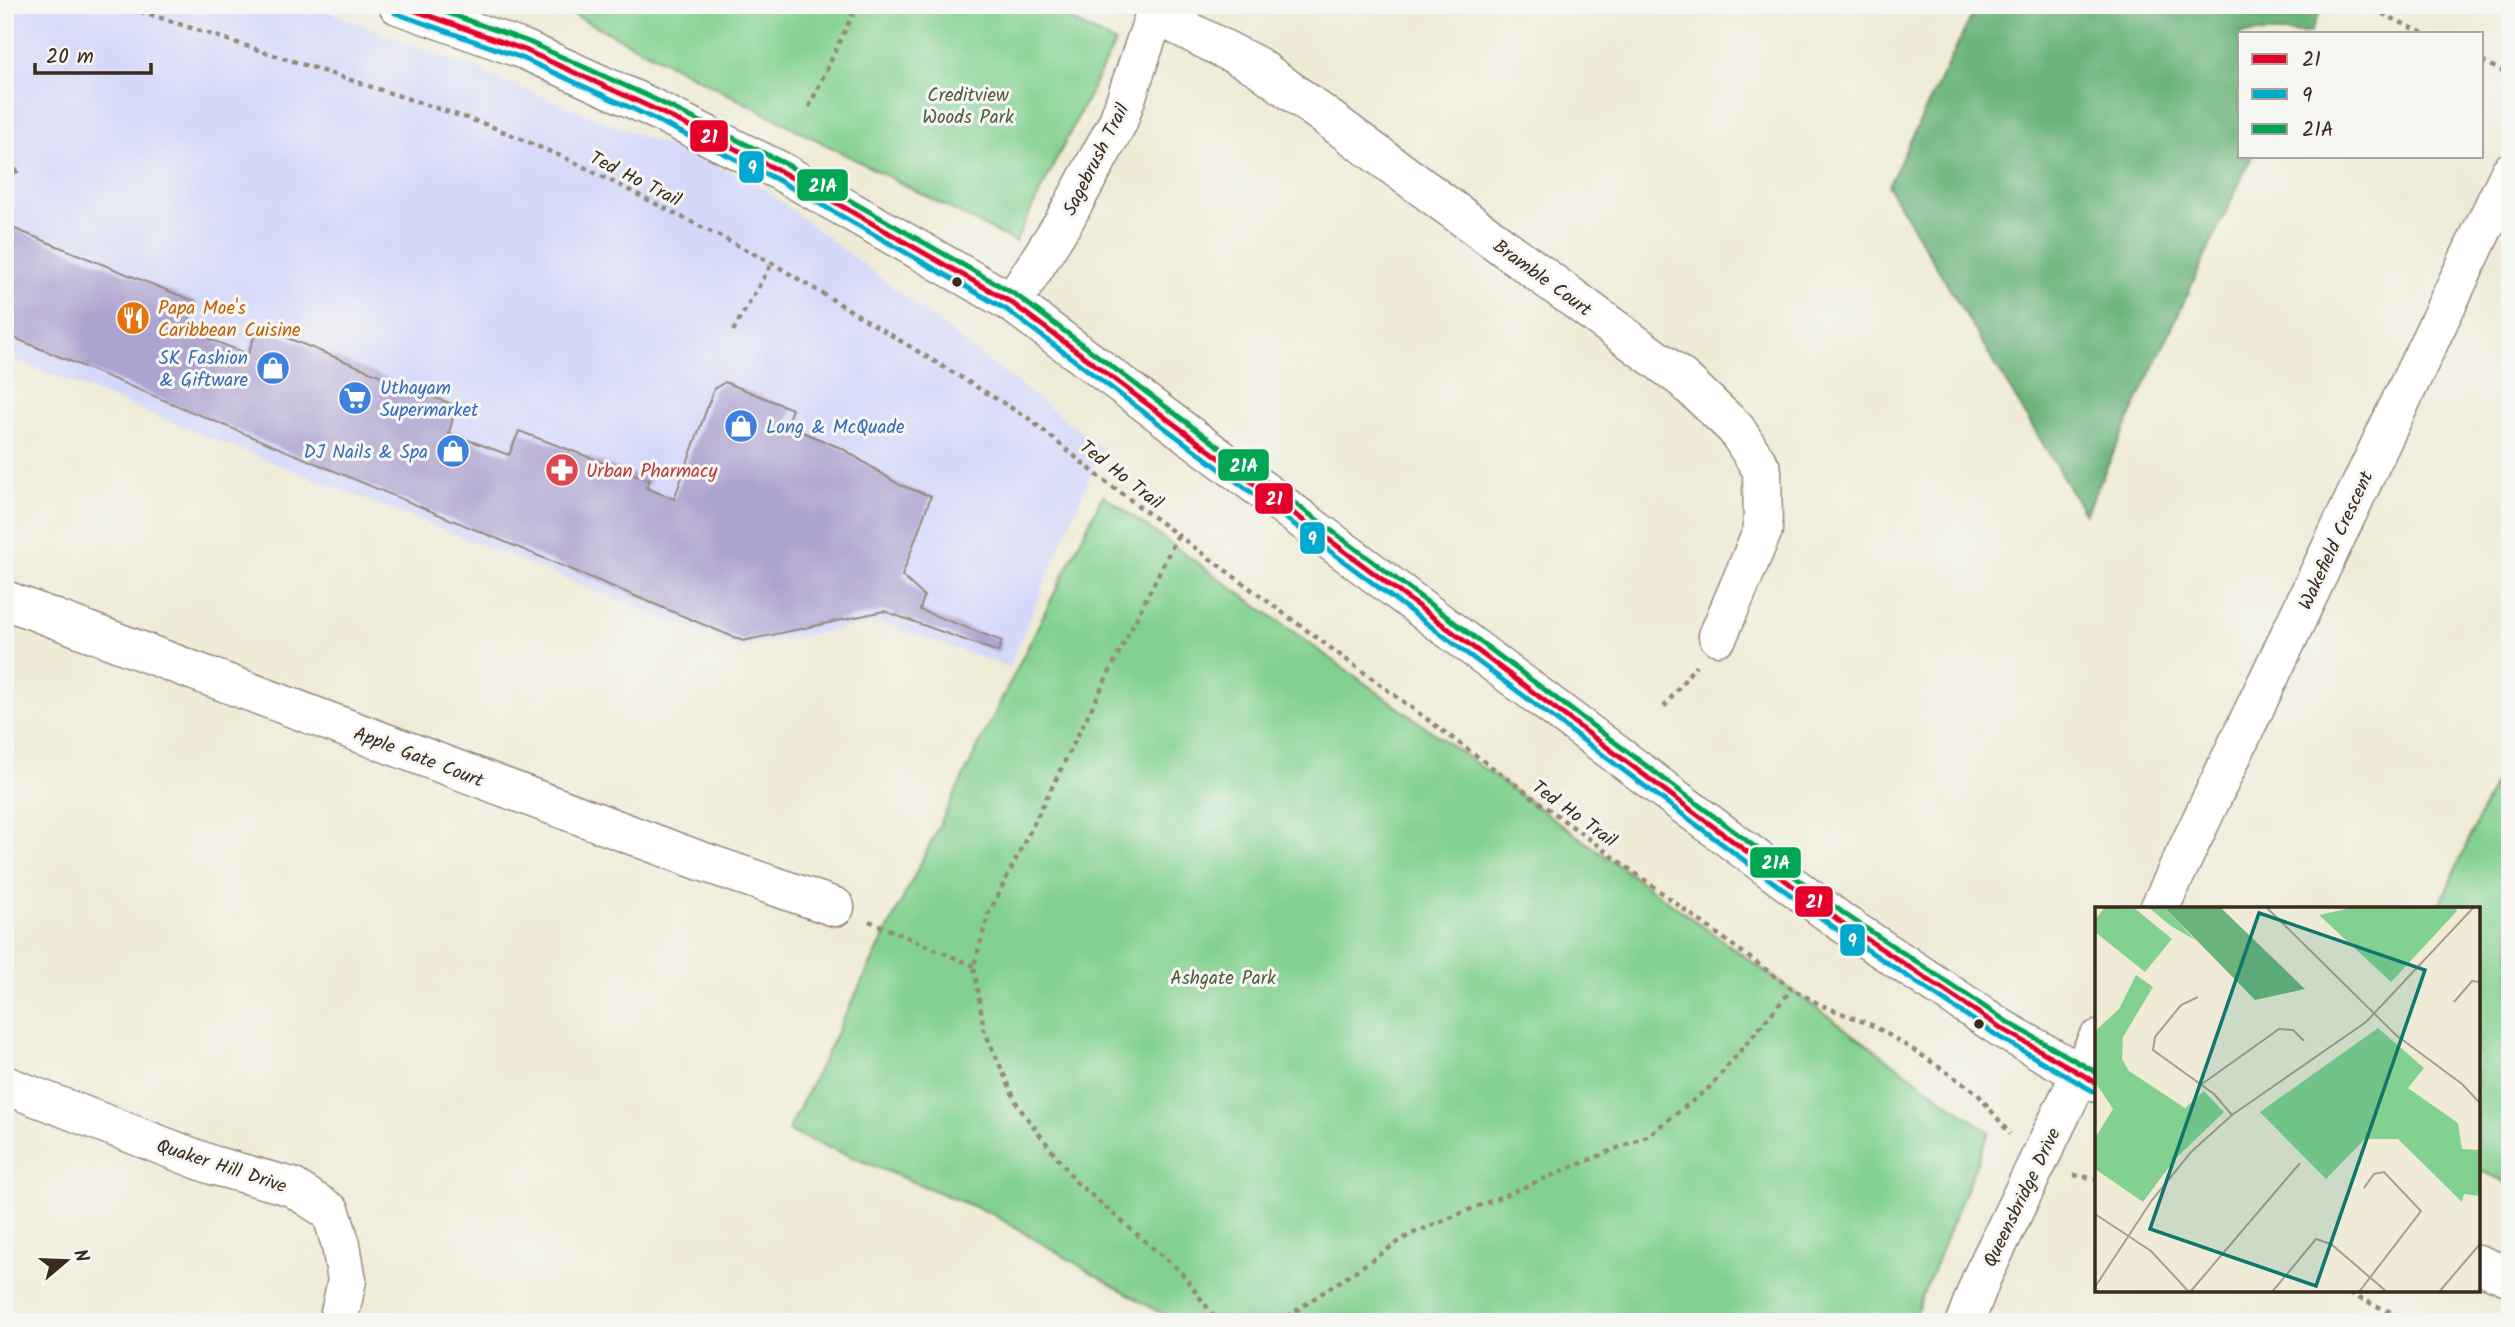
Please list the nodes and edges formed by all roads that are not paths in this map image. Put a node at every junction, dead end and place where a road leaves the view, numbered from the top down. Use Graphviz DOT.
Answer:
graph roads {
  1 [pos="398,5"];
  2 [pos="1156,10"];
  3 [pos="2510,172"];
  4 [pos="1012,303"];
  5 [pos="5,600"];
  6 [pos="1718,636"];
  7 [pos="835,907"];
  8 [pos="2161,907"];
  9 [pos="2095,1049"];
  10 [pos="2088,1079"];
  11 [pos="5,1085"];
  12 [pos="2480,1265"];
  13 [pos="2510,1277"];
  14 [pos="338,1322"];
  15 [pos="1965,1322"];
  1 -- 4 [label="street"];
  2 -- 4 [label="street, Sagebrush Trail"];
  2 -- 6 [label="street, Bramble Court"];
  3 -- 8 [label="street, Wakefield Crescent"];
  4 -- 10 [label="street"];
  5 -- 7 [label="street, Apple Gate Court"];
  9 -- 10 [label="street"];
  10 -- 15 [label="street, Queensbridge Drive"];
  11 -- 14 [label="street, Quaker Hill Drive"];
  12 -- 13 [label="street"];
}
